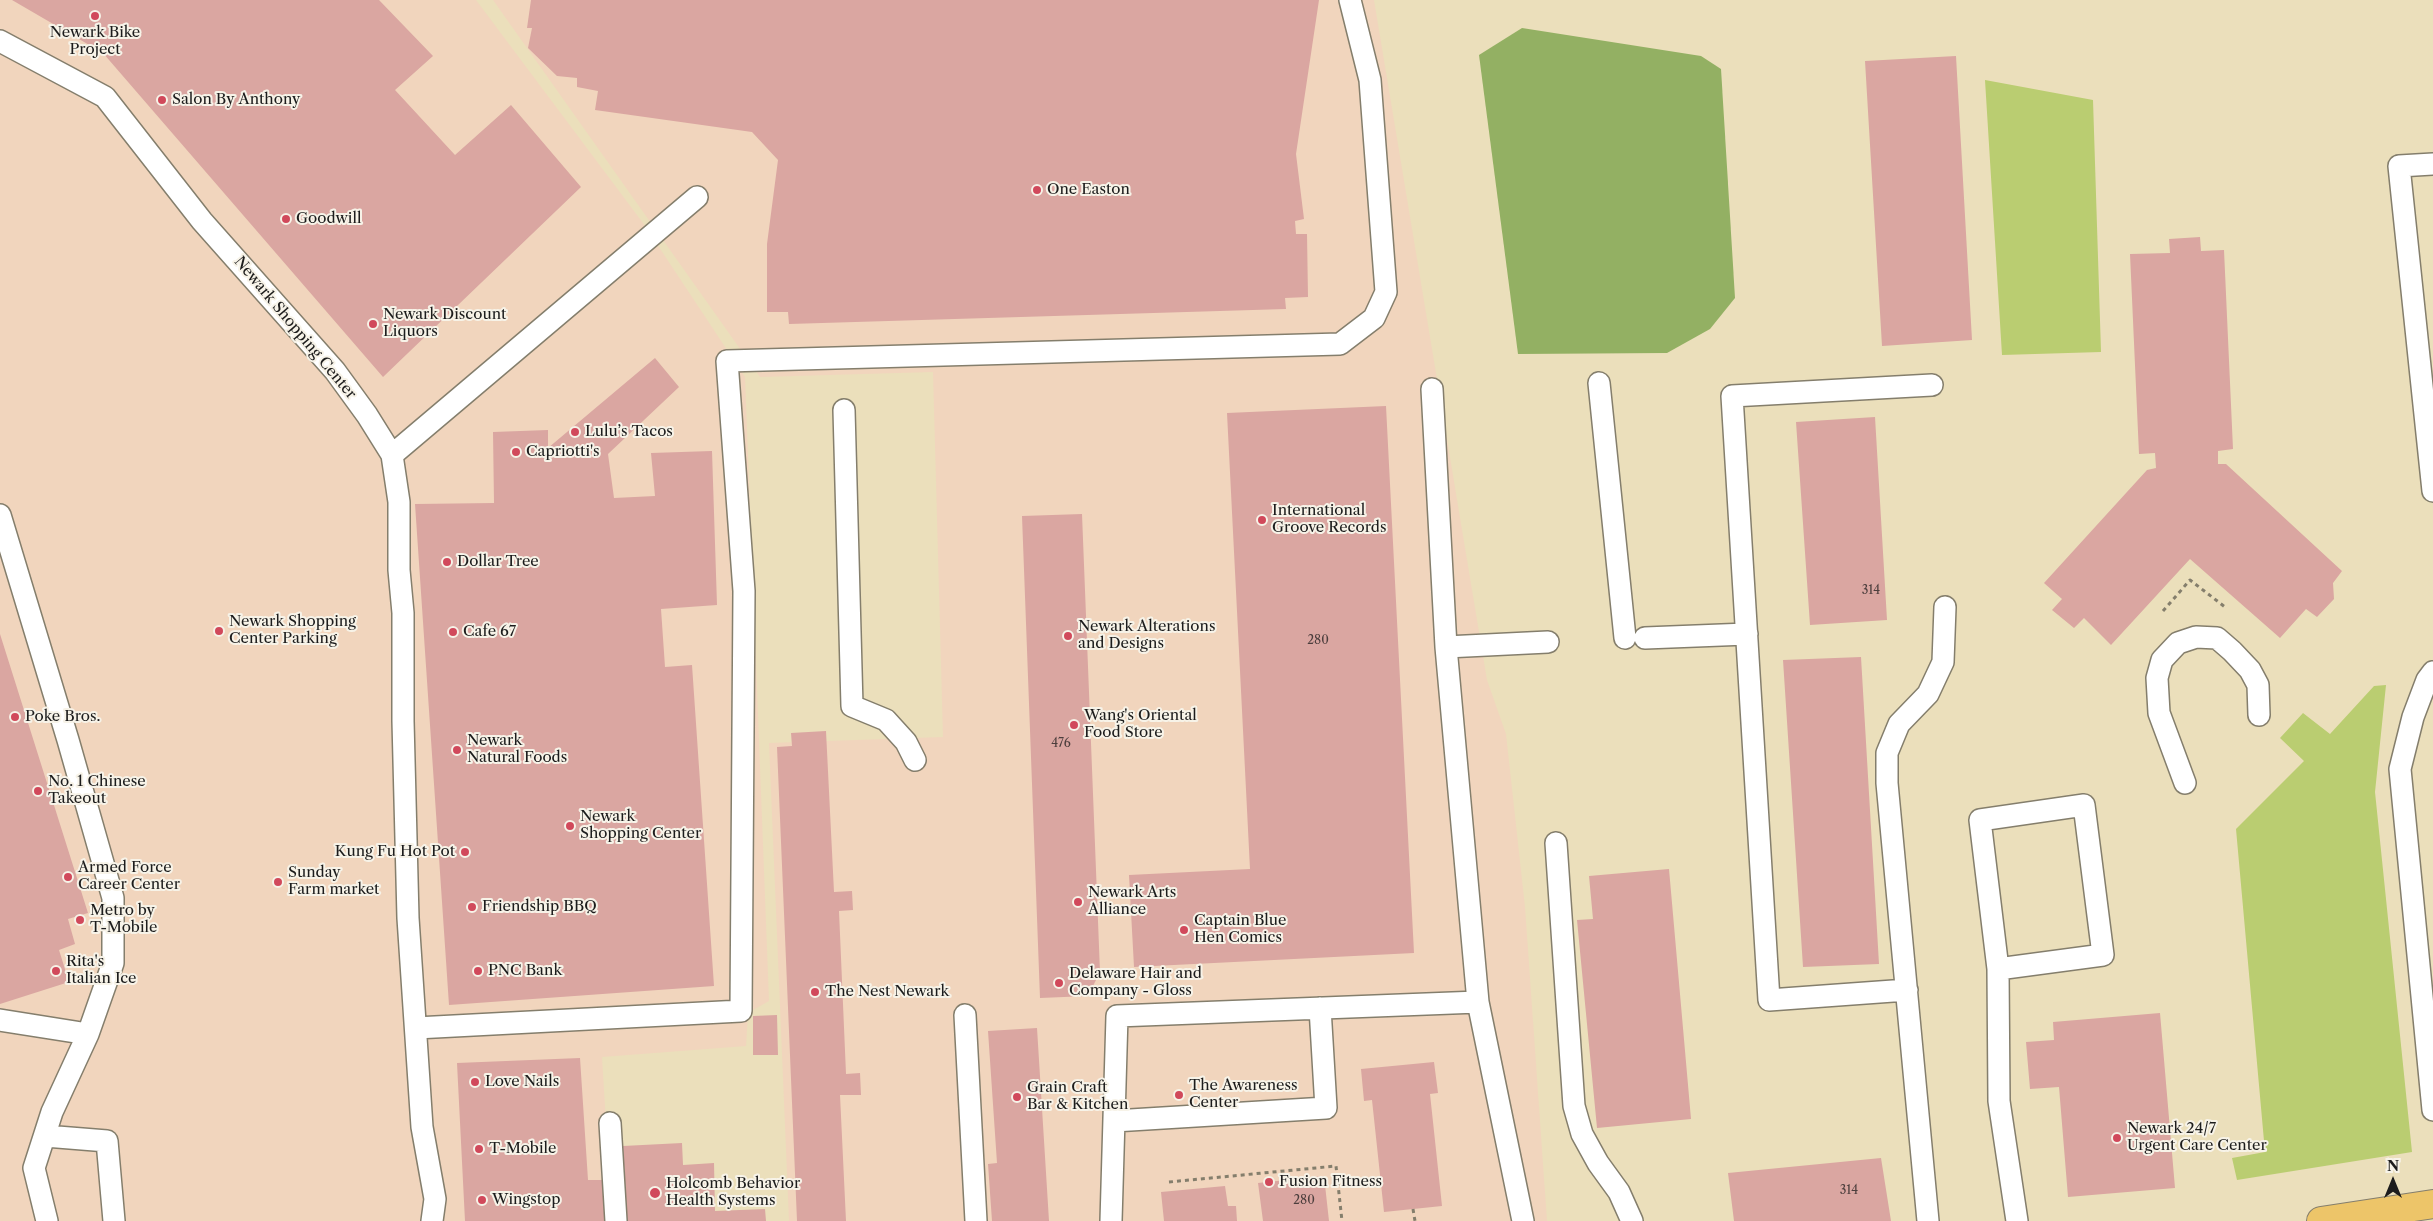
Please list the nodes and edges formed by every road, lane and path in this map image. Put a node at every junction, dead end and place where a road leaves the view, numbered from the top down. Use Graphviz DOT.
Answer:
graph roads {
  1 [pos="1350,0"];
  2 [pos="0,41"];
  3 [pos="2433,164"];
  4 [pos="697,197"];
  5 [pos="1599,383"];
  6 [pos="1932,385"];
  7 [pos="1432,389"];
  8 [pos="844,410"];
  9 [pos="392,455"];
  10 [pos="2433,490"];
  11 [pos="0,515"];
  12 [pos="1945,607"];
  13 [pos="2225,607"];
  14 [pos="2163,611"];
  15 [pos="1747,634"];
  16 [pos="1548,642"];
  17 [pos="1446,648"];
  18 [pos="2433,672"];
  19 [pos="2259,715"];
  20 [pos="914,760"];
  21 [pos="2185,782"];
  22 [pos="1556,843"];
  23 [pos="1998,969"];
  24 [pos="1907,990"];
  25 [pos="1478,1002"];
  26 [pos="1320,1008"];
  27 [pos="965,1015"];
  28 [pos="0,1020"];
  29 [pos="416,1028"];
  30 [pos="88,1034"];
  31 [pos="2433,1110"];
  32 [pos="1114,1121"];
  33 [pos="610,1123"];
  34 [pos="45,1136"];
  35 [pos="1168,1182"];
  36 [pos="2433,1204"];
  37 [pos="1413,1209"];
  38 [pos="2339,1220"];
  39 [pos="47,1221"];
  40 [pos="114,1221"];
  41 [pos="432,1221"];
  42 [pos="616,1221"];
  43 [pos="976,1221"];
  44 [pos="1111,1221"];
  45 [pos="1342,1221"];
  46 [pos="1414,1221"];
  47 [pos="1523,1221"];
  48 [pos="1632,1221"];
  49 [pos="1928,1221"];
  50 [pos="2017,1221"];
  1 -- 29 [label="lane"];
  2 -- 9 [label="lane, Newark Shopping Center"];
  3 -- 10 [label="lane"];
  4 -- 9 [label="lane"];
  5 -- 15 [label="lane"];
  6 -- 15 [label="lane"];
  7 -- 17 [label="lane"];
  8 -- 20 [label="lane"];
  9 -- 29 [label="lane, Newark Shopping Center"];
  11 -- 30 [label="lane"];
  12 -- 24 [label="lane"];
  13 -- 14 [label="path"];
  15 -- 24 [label="lane"];
  16 -- 17 [label="lane"];
  17 -- 25 [label="lane"];
  18 -- 31 [label="lane"];
  19 -- 21 [label="lane"];
  22 -- 48 [label="lane"];
  23 -- 23 [label="lane"];
  23 -- 50 [label="lane"];
  24 -- 49 [label="lane"];
  25 -- 26 [label="lane"];
  25 -- 47 [label="lane"];
  26 -- 32 [label="lane"];
  26 -- 32 [label="lane"];
  27 -- 43 [label="lane"];
  28 -- 30 [label="lane"];
  29 -- 41 [label="lane, Newark Shopping Center"];
  30 -- 34 [label="lane"];
  32 -- 44 [label="lane"];
  33 -- 42 [label="lane"];
  34 -- 39 [label="lane"];
  34 -- 40 [label="lane"];
  35 -- 45 [label="path"];
  36 -- 38 [label="main road"];
  37 -- 46 [label="path"];
}
